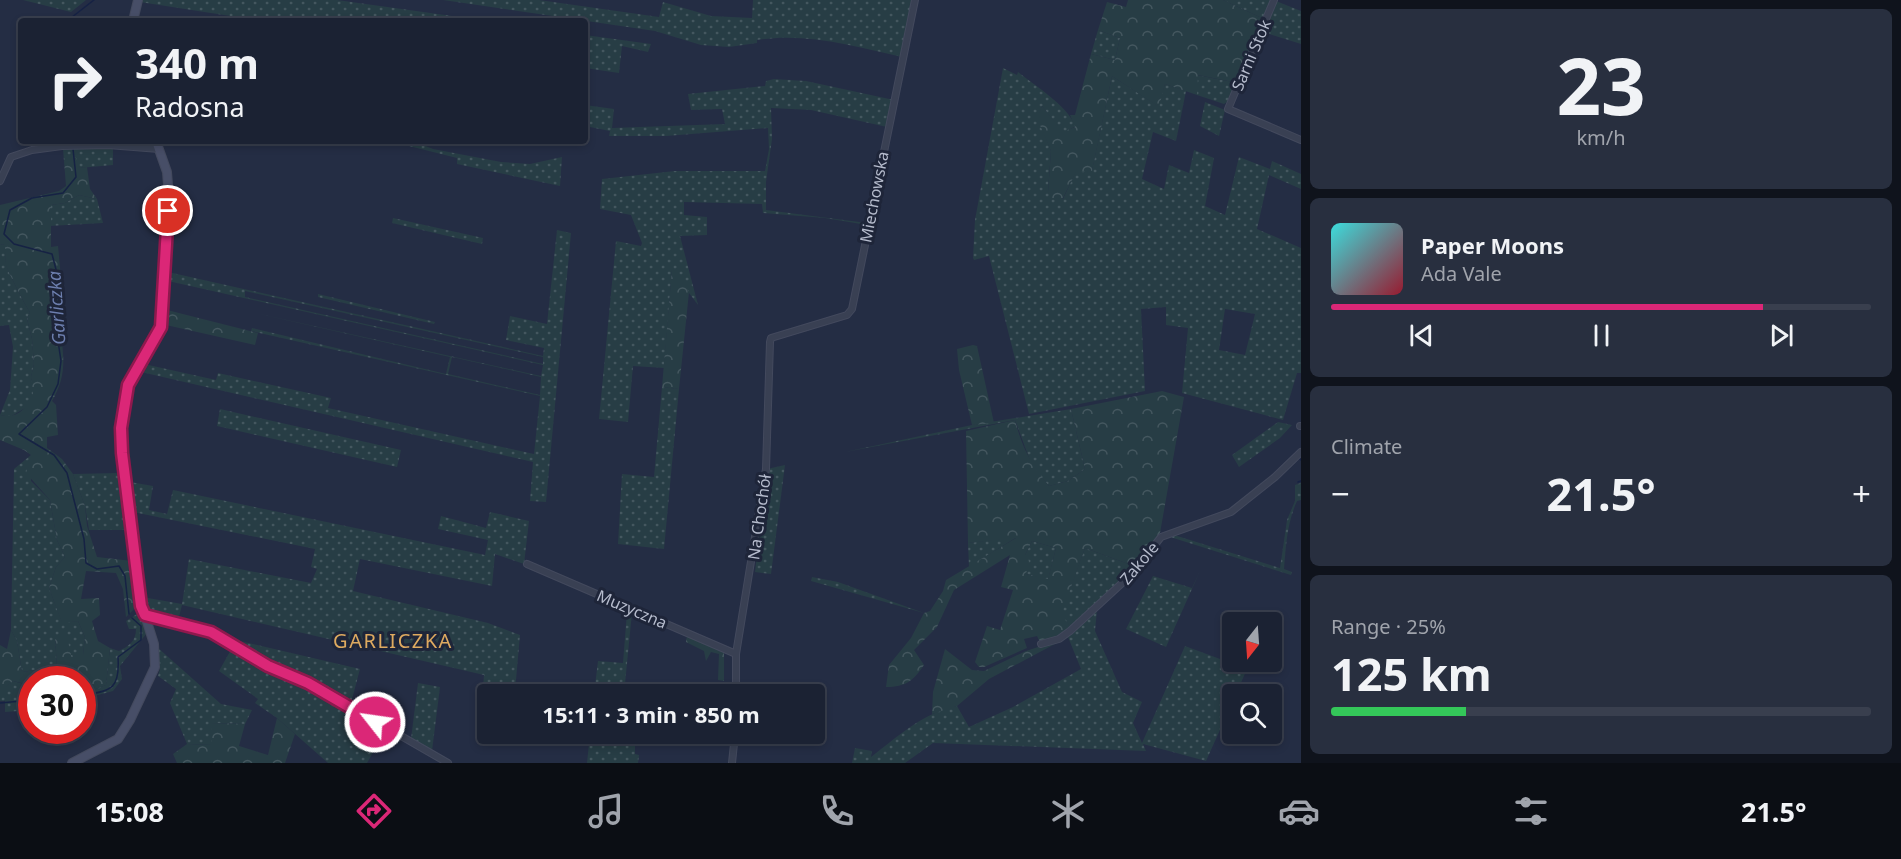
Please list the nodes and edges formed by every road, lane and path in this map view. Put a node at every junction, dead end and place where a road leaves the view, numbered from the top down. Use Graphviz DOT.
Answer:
graph roads {
  1 [pos="138,0"];
  2 [pos="915,0"];
  3 [pos="1274,0"];
  4 [pos="134,18"];
  5 [pos="1301,140"];
  6 [pos="157,145"];
  7 [pos="4,159"];
  8 [pos="0,181"];
  9 [pos="771,338"];
  10 [pos="1301,452"];
  11 [pos="527,564"];
  12 [pos="145,615"];
  13 [pos="1041,644"];
  14 [pos="736,654"];
  15 [pos="736,684"];
  16 [pos="734,744"];
  17 [pos="72,763"];
  18 [pos="448,763"];
  19 [pos="732,763"];
  1 -- 4 [label="street"];
  2 -- 9 [label="street, Miechowska"];
  3 -- 5 [label="street, Sarni Stok"];
  6 -- 7 [label="street"];
  6 -- 12 [label="street"];
  7 -- 8 [label="street"];
  9 -- 14 [label="street, Na Chochół"];
  10 -- 13 [label="street, Zakole"];
  11 -- 14 [label="street, Muzyczna"];
  12 -- 17 [label="street"];
  12 -- 18 [label="street"];
  14 -- 15 [label="street, Na Chochół"];
  16 -- 19 [label="street"];
}
